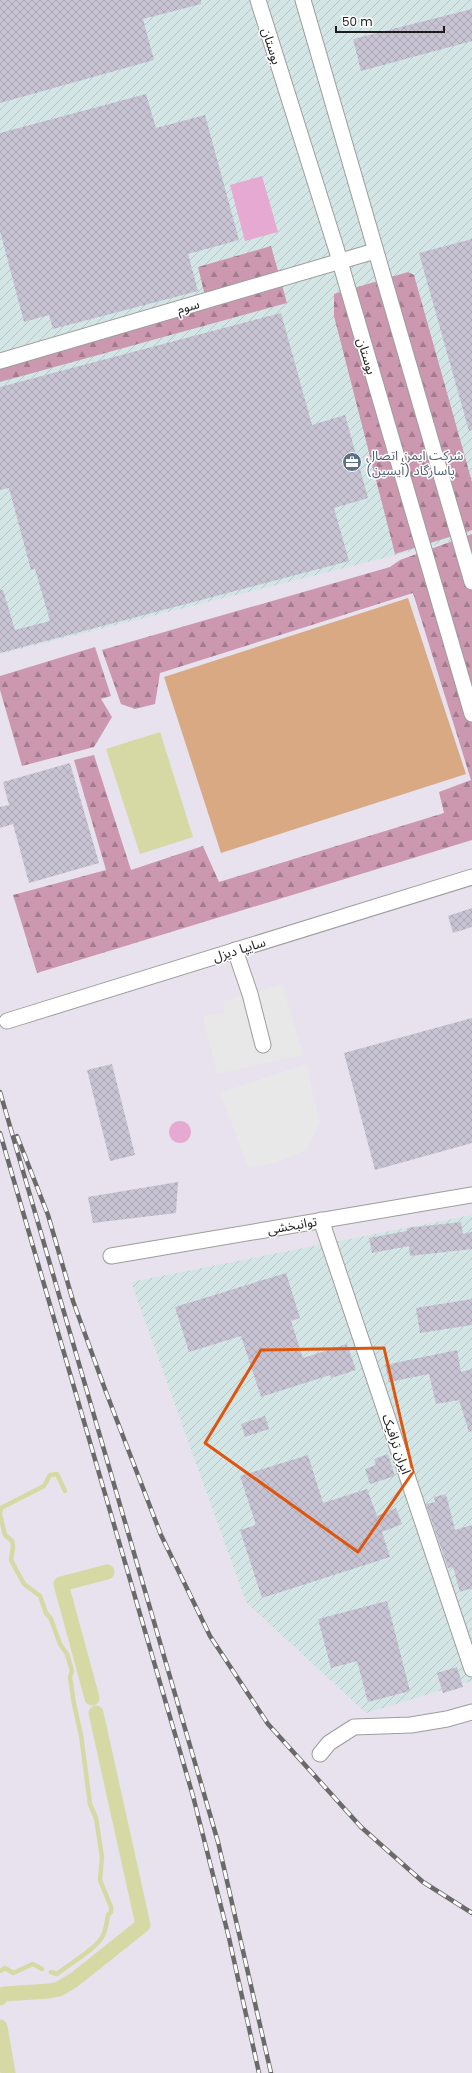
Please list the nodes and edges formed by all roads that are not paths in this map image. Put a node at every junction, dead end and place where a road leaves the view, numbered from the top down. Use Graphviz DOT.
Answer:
graph roads {
  1 [pos="258,0"];
  2 [pos="303,0"];
  3 [pos="375,251"];
  4 [pos="339,262"];
  5 [pos="0,361"];
  6 [pos="472,582"];
  7 [pos="472,714"];
  8 [pos="472,877"];
  9 [pos="235,950"];
  10 [pos="7,1021"];
  11 [pos="263,1045"];
  12 [pos="472,1195"];
  13 [pos="322,1220"];
  14 [pos="111,1256"];
  15 [pos="472,1669"];
  16 [pos="472,1712"];
  17 [pos="320,1754"];
  1 -- 4 [label="street, بوستان"];
  2 -- 3 [label="street"];
  3 -- 4 [label="street, سوم"];
  3 -- 6 [label="street"];
  4 -- 5 [label="street, سوم"];
  4 -- 7 [label="street, بوستان"];
  8 -- 9 [label="street, سایپا دیزل"];
  9 -- 10 [label="street, سایپا دیزل"];
  9 -- 11 [label="street"];
  12 -- 13 [label="street, توانبخشی"];
  13 -- 14 [label="street, توانبخشی"];
  13 -- 15 [label="street, ایران ترافیک"];
  16 -- 17 [label="street"];
}
